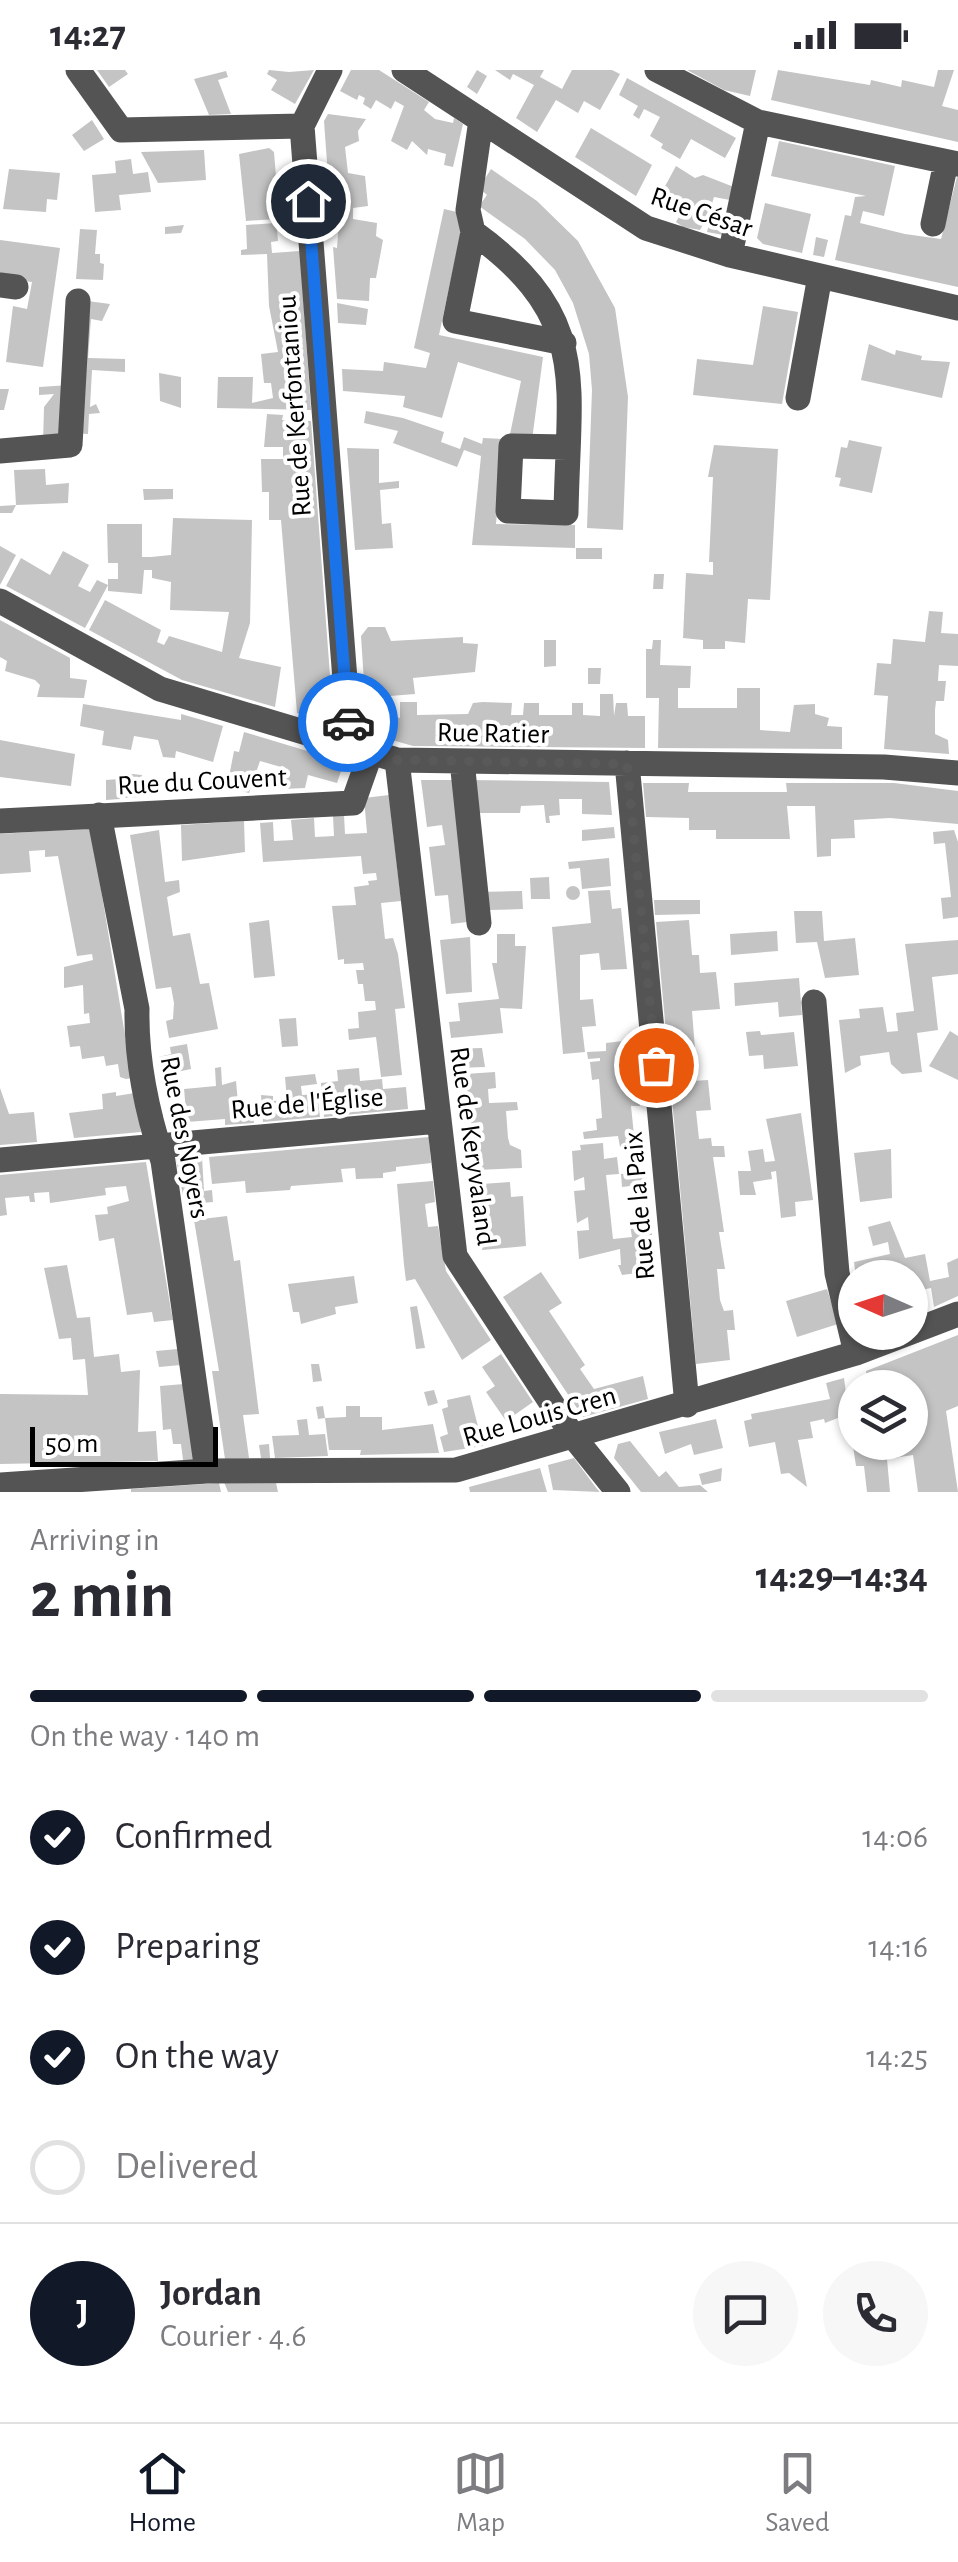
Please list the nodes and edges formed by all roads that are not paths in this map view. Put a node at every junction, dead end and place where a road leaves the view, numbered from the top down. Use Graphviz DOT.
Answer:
graph roads {
  1 [pos="78,70"];
  2 [pos="330,70"];
  3 [pos="404,70"];
  4 [pos="656,70"];
  5 [pos="480,120"];
  6 [pos="758,122"];
  7 [pos="302,126"];
  8 [pos="952,162"];
  9 [pos="933,224"];
  10 [pos="474,232"];
  11 [pos="730,255"];
  12 [pos="820,276"];
  13 [pos="78,301"];
  14 [pos="958,308"];
  15 [pos="564,343"];
  16 [pos="798,398"];
  17 [pos="567,448"];
  18 [pos="0,451"];
  19 [pos="0,601"];
  20 [pos="360,748"];
  21 [pos="397,760"];
  22 [pos="462,761"];
  23 [pos="627,764"];
  24 [pos="958,774"];
  25 [pos="99,816"];
  26 [pos="0,821"];
  27 [pos="479,923"];
  28 [pos="814,1002"];
  29 [pos="439,1120"];
  30 [pos="158,1144"];
  31 [pos="0,1160"];
  32 [pos="958,1314"];
  33 [pos="856,1353"];
  34 [pos="687,1404"];
  35 [pos="573,1436"];
  36 [pos="207,1472"];
  37 [pos="360,1480"];
  38 [pos="0,1485"];
  39 [pos="618,1492"];
  1 -- 7 [label="street"];
  2 -- 7 [label="street"];
  3 -- 5 [label="street, Rue César"];
  4 -- 6 [label="street"];
  5 -- 10 [label="street"];
  5 -- 11 [label="street, Rue César"];
  6 -- 8 [label="street"];
  6 -- 11 [label="street"];
  7 -- 20 [label="street, Rue de Kerfontaniou"];
  8 -- 9 [label="street"];
  10 -- 15 [label="street"];
  10 -- 15 [label="street"];
  11 -- 12 [label="street, Rue César"];
  12 -- 14 [label="street, Rue César"];
  12 -- 16 [label="street"];
  13 -- 18 [label="street"];
  15 -- 17 [label="street"];
  19 -- 20 [label="street, Rue Ratier"];
  20 -- 21 [label="street, Rue Ratier"];
  20 -- 25 [label="street, Rue du Couvent"];
  21 -- 22 [label="street, Rue Ratier"];
  21 -- 29 [label="street, Rue de Keryvaland"];
  22 -- 23 [label="street, Rue Ratier"];
  22 -- 27 [label="street"];
  23 -- 24 [label="street, Rue Ratier"];
  23 -- 34 [label="street, Rue de la Paix"];
  25 -- 26 [label="street, Rue du Couvent"];
  25 -- 30 [label="street, Rue des Noyers"];
  28 -- 33 [label="street"];
  29 -- 30 [label="street, Rue de l'Église"];
  29 -- 35 [label="street, Rue de Keryvaland"];
  30 -- 31 [label="street, Rue de l'Église"];
  30 -- 36 [label="street, Rue des Noyers"];
  32 -- 33 [label="street, Rue Louis Cren"];
  33 -- 34 [label="street, Rue Louis Cren"];
  34 -- 35 [label="street, Rue Louis Cren"];
  35 -- 37 [label="street, Rue Louis Cren"];
  35 -- 39 [label="street, Rue de Keryvaland"];
  36 -- 37 [label="street, Rue Louis Cren"];
  36 -- 38 [label="street, Rue Louis Cren"];
}
